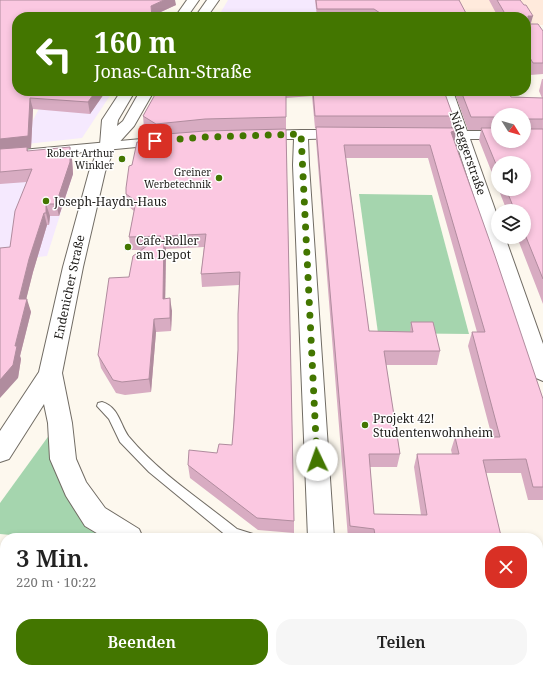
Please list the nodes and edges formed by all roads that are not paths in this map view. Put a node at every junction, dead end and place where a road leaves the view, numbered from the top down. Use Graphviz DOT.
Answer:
graph roads {
  1 [pos="193,0"];
  2 [pos="213,0"];
  3 [pos="185,12"];
  4 [pos="205,12"];
  5 [pos="125,96"];
  6 [pos="144,96"];
  7 [pos="448,96"];
  8 [pos="301,134"];
  9 [pos="354,134"];
  10 [pos="416,135"];
  11 [pos="462,135"];
  12 [pos="491,135"];
  13 [pos="246,136"];
  14 [pos="177,140"];
  15 [pos="108,145"];
  16 [pos="0,156"];
  17 [pos="50,373"];
  18 [pos="543,373"];
  19 [pos="102,406"];
  20 [pos="9,429"];
  21 [pos="0,452"];
  22 [pos="121,533"];
  23 [pos="233,533"];
  24 [pos="321,533"];
  1 -- 3 [label="main road"];
  2 -- 4 [label="main road"];
  5 -- 15 [label="main road, Endenicher Straße"];
  6 -- 15 [label="main road, Endenicher Straße"];
  7 -- 11 [label="street, Nideggerstraße"];
  8 -- 9 [label="street"];
  8 -- 13 [label="street"];
  8 -- 24 [label="street"];
  10 -- 11 [label="street"];
  11 -- 12 [label="street"];
  11 -- 18 [label="street, Nideggerstraße"];
  14 -- 15 [label="street"];
  15 -- 16 [label="street"];
  15 -- 17 [label="main road, Endenicher Straße"];
  17 -- 20 [label="main road, Endenicher Straße"];
  17 -- 22 [label="main road"];
  19 -- 23 [label="lane"];
  20 -- 21 [label="main road, Endenicher Straße"];
}
